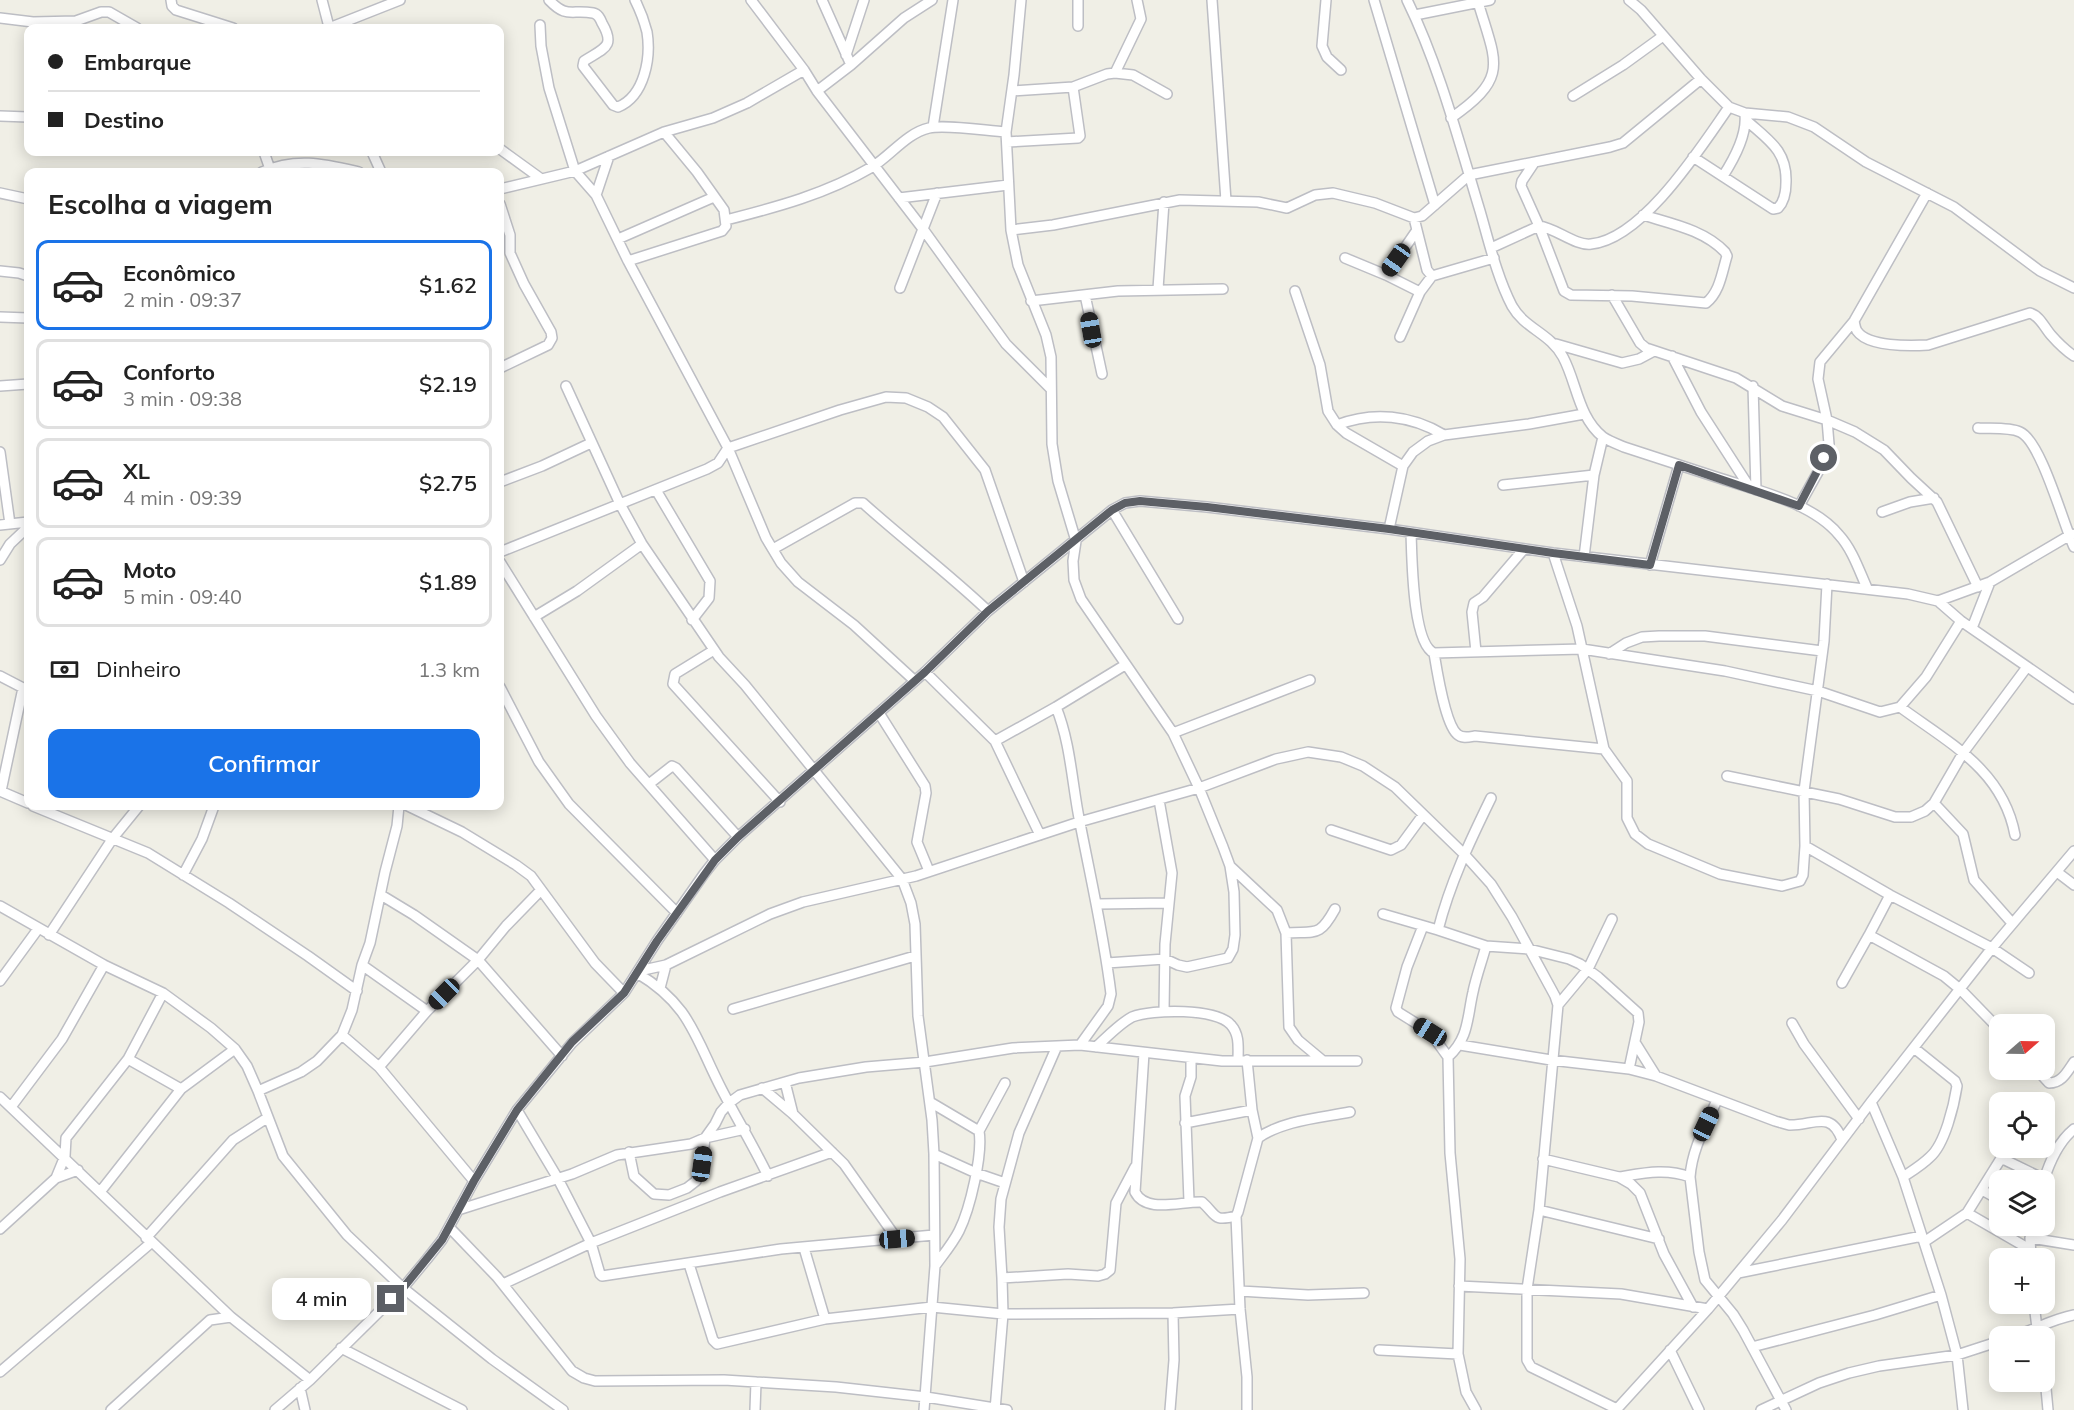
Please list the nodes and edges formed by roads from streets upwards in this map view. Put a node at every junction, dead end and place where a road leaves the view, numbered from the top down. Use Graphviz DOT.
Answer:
graph roads {
  1 [pos="171,0"];
  2 [pos="322,0"];
  3 [pos="400,0"];
  4 [pos="549,0"];
  5 [pos="635,0"];
  6 [pos="751,0"];
  7 [pos="822,0"];
  8 [pos="864,0"];
  9 [pos="932,0"];
  10 [pos="953,0"];
  11 [pos="1021,0"];
  12 [pos="1078,0"];
  13 [pos="1137,0"];
  14 [pos="1212,0"];
  15 [pos="1326,0"];
  16 [pos="1374,0"];
  17 [pos="1407,0"];
  18 [pos="1490,0"];
  19 [pos="1629,0"];
  20 [pos="1478,2"];
  21 [pos="1415,15"];
  22 [pos="0,18"];
  23 [pos="62,24"];
  24 [pos="78,24"];
  25 [pos="130,24"];
  26 [pos="220,24"];
  27 [pos="327,24"];
  28 [pos="338,24"];
  29 [pos="540,25"];
  30 [pos="1078,26"];
  31 [pos="1663,36"];
  32 [pos="846,55"];
  33 [pos="851,65"];
  34 [pos="804,70"];
  35 [pos="1341,70"];
  36 [pos="1115,73"];
  37 [pos="1701,79"];
  38 [pos="1073,87"];
  39 [pos="817,91"];
  40 [pos="1012,91"];
  41 [pos="1167,94"];
  42 [pos="1573,96"];
  43 [pos="1729,107"];
  44 [pos="0,116"];
  45 [pos="24,117"];
  46 [pos="1745,117"];
  47 [pos="1451,118"];
  48 [pos="933,127"];
  49 [pos="664,132"];
  50 [pos="1006,132"];
  51 [pos="1007,142"];
  52 [pos="504,151"];
  53 [pos="609,156"];
  54 [pos="1693,157"];
  55 [pos="1533,163"];
  56 [pos="874,165"];
  57 [pos="278,168"];
  58 [pos="341,168"];
  59 [pos="575,171"];
  60 [pos="1469,175"];
  61 [pos="1723,176"];
  62 [pos="540,178"];
  63 [pos="1008,185"];
  64 [pos="504,188"];
  65 [pos="0,193"];
  66 [pos="937,193"];
  67 [pos="1927,193"];
  68 [pos="596,195"];
  69 [pos="714,197"];
  70 [pos="24,198"];
  71 [pos="900,198"];
  72 [pos="1226,201"];
  73 [pos="1164,202"];
  74 [pos="1435,205"];
  75 [pos="1643,215"];
  76 [pos="504,216"];
  77 [pos="1414,218"];
  78 [pos="726,220"];
  79 [pos="1539,226"];
  80 [pos="923,229"];
  81 [pos="1011,230"];
  82 [pos="1418,230"];
  83 [pos="618,239"];
  84 [pos="1492,253"];
  85 [pos="1345,258"];
  86 [pos="628,261"];
  87 [pos="0,270"];
  88 [pos="24,275"];
  89 [pos="1386,275"];
  90 [pos="1432,276"];
  91 [pos="900,288"];
  92 [pos="2074,288"];
  93 [pos="1223,289"];
  94 [pos="1158,290"];
  95 [pos="1295,291"];
  96 [pos="1420,292"];
  97 [pos="1085,295"];
  98 [pos="1612,295"];
  99 [pos="1031,301"];
  100 [pos="0,317"];
  101 [pos="24,318"];
  102 [pos="1854,321"];
  103 [pos="1400,337"];
  104 [pos="1556,344"];
  105 [pos="1654,351"];
  106 [pos="1672,356"];
  107 [pos="2074,356"];
  108 [pos="504,366"];
  109 [pos="1102,374"];
  110 [pos="24,384"];
  111 [pos="566,386"];
  112 [pos="1753,386"];
  113 [pos="0,387"];
  114 [pos="1050,388"];
  115 [pos="1584,414"];
  116 [pos="1827,420"];
  117 [pos="1337,425"];
  118 [pos="1978,428"];
  119 [pos="1444,435"];
  120 [pos="1603,437"];
  121 [pos="591,443"];
  122 [pos="728,448"];
  123 [pos="0,452"];
  124 [pos="1679,465"];
  125 [pos="1402,466"];
  126 [pos="1594,475"];
  127 [pos="504,481"];
  128 [pos="1503,485"];
  129 [pos="1753,489"];
  130 [pos="656,490"];
  131 [pos="1934,498"];
  132 [pos="620,504"];
  133 [pos="1799,506"];
  134 [pos="1112,510"];
  135 [pos="1882,512"];
  136 [pos="24,522"];
  137 [pos="5,524"];
  138 [pos="1389,529"];
  139 [pos="24,531"];
  140 [pos="1411,533"];
  141 [pos="2072,535"];
  142 [pos="1076,541"];
  143 [pos="642,544"];
  144 [pos="2074,548"];
  145 [pos="773,549"];
  146 [pos="1524,549"];
  147 [pos="504,550"];
  148 [pos="1553,553"];
  149 [pos="1584,557"];
  150 [pos="0,560"];
  151 [pos="1650,565"];
  152 [pos="504,568"];
  153 [pos="1024,582"];
  154 [pos="1990,582"];
  155 [pos="1827,584"];
  156 [pos="1978,587"];
  157 [pos="1866,588"];
  158 [pos="1938,601"];
  159 [pos="988,611"];
  160 [pos="534,617"];
  161 [pos="1178,619"];
  162 [pos="692,620"];
  163 [pos="1961,621"];
  164 [pos="1972,628"];
  165 [pos="1582,649"];
  166 [pos="714,650"];
  167 [pos="1822,651"];
  168 [pos="1476,652"];
  169 [pos="1434,653"];
  170 [pos="1609,654"];
  171 [pos="1125,665"];
  172 [pos="2027,667"];
  173 [pos="925,672"];
  174 [pos="0,676"];
  175 [pos="1310,680"];
  176 [pos="915,681"];
  177 [pos="24,688"];
  178 [pos="1818,691"];
  179 [pos="504,695"];
  180 [pos="24,697"];
  181 [pos="2074,699"];
  182 [pos="1056,707"];
  183 [pos="1900,707"];
  184 [pos="879,713"];
  185 [pos="1173,733"];
  186 [pos="995,741"];
  187 [pos="1604,749"];
  188 [pos="1963,753"];
  189 [pos="814,771"];
  190 [pos="1727,776"];
  191 [pos="649,784"];
  192 [pos="1198,788"];
  193 [pos="0,791"];
  194 [pos="1804,791"];
  195 [pos="1491,798"];
  196 [pos="1159,800"];
  197 [pos="24,802"];
  198 [pos="780,802"];
  199 [pos="1934,803"];
  200 [pos="43,810"];
  201 [pos="62,810"];
  202 [pos="136,810"];
  203 [pos="213,810"];
  204 [pos="399,810"];
  205 [pos="416,810"];
  206 [pos="1423,815"];
  207 [pos="60,817"];
  208 [pos="1079,822"];
  209 [pos="1331,830"];
  210 [pos="1040,835"];
  211 [pos="2015,835"];
  212 [pos="738,837"];
  213 [pos="113,838"];
  214 [pos="1806,846"];
  215 [pos="2074,851"];
  216 [pos="1464,854"];
  217 [pos="715,860"];
  218 [pos="1230,866"];
  219 [pos="929,871"];
  220 [pos="2057,872"];
  221 [pos="183,875"];
  222 [pos="902,879"];
  223 [pos="2074,885"];
  224 [pos="541,890"];
  225 [pos="381,895"];
  226 [pos="1890,895"];
  227 [pos="1168,903"];
  228 [pos="1098,904"];
  229 [pos="0,906"];
  230 [pos="1335,909"];
  231 [pos="677,913"];
  232 [pos="1383,914"];
  233 [pos="1612,919"];
  234 [pos="2012,923"];
  235 [pos="1423,926"];
  236 [pos="38,929"];
  237 [pos="1438,930"];
  238 [pos="1286,933"];
  239 [pos="49,935"];
  240 [pos="1869,935"];
  241 [pos="1486,946"];
  242 [pos="1992,948"];
  243 [pos="1529,949"];
  244 [pos="915,956"];
  245 [pos="1165,959"];
  246 [pos="477,960"];
  247 [pos="1107,963"];
  248 [pos="104,965"];
  249 [pos="362,965"];
  250 [pos="666,965"];
  251 [pos="1588,969"];
  252 [pos="638,972"];
  253 [pos="2029,973"];
  254 [pos="0,981"];
  255 [pos="1842,983"];
  256 [pos="660,988"];
  257 [pos="1961,990"];
  258 [pos="357,991"];
  259 [pos="163,993"];
  260 [pos="624,993"];
  261 [pos="1558,1005"];
  262 [pos="733,1009"];
  263 [pos="427,1011"];
  264 [pos="1164,1011"];
  265 [pos="1989,1019"];
  266 [pos="1792,1023"];
  267 [pos="342,1035"];
  268 [pos="1636,1044"];
  269 [pos="1080,1045"];
  270 [pos="1460,1045"];
  271 [pos="1057,1046"];
  272 [pos="1096,1047"];
  273 [pos="1914,1048"];
  274 [pos="235,1049"];
  275 [pos="1144,1053"];
  276 [pos="562,1056"];
  277 [pos="1448,1057"];
  278 [pos="1191,1058"];
  279 [pos="128,1059"];
  280 [pos="1242,1060"];
  281 [pos="1322,1060"];
  282 [pos="1551,1060"];
  283 [pos="1357,1061"];
  284 [pos="925,1062"];
  285 [pos="2074,1062"];
  286 [pos="379,1067"];
  287 [pos="1629,1069"];
  288 [pos="1656,1076"];
  289 [pos="2046,1080"];
  290 [pos="785,1082"];
  291 [pos="1005,1083"];
  292 [pos="762,1088"];
  293 [pos="181,1089"];
  294 [pos="258,1091"];
  295 [pos="0,1096"];
  296 [pos="1717,1100"];
  297 [pos="930,1102"];
  298 [pos="1871,1102"];
  299 [pos="729,1103"];
  300 [pos="11,1107"];
  301 [pos="517,1110"];
  302 [pos="1252,1110"];
  303 [pos="1350,1112"];
  304 [pos="793,1114"];
  305 [pos="267,1118"];
  306 [pos="1858,1119"];
  307 [pos="1185,1123"];
  308 [pos="2074,1129"];
  309 [pos="745,1130"];
  310 [pos="979,1131"];
  311 [pos="705,1137"];
  312 [pos="66,1138"];
  313 [pos="1258,1138"];
  314 [pos="1842,1140"];
  315 [pos="48,1141"];
  316 [pos="629,1152"];
  317 [pos="832,1152"];
  318 [pos="934,1154"];
  319 [pos="65,1156"];
  320 [pos="1543,1159"];
  321 [pos="1136,1165"];
  322 [pos="78,1170"];
  323 [pos="1994,1170"];
  324 [pos="2024,1170"];
  325 [pos="2047,1170"];
  326 [pos="976,1173"];
  327 [pos="768,1176"];
  328 [pos="557,1177"];
  329 [pos="1619,1177"];
  330 [pos="1690,1177"];
  331 [pos="1903,1177"];
  332 [pos="56,1178"];
  333 [pos="1989,1178"];
  334 [pos="474,1181"];
  335 [pos="1005,1183"];
  336 [pos="1982,1190"];
  337 [pos="100,1192"];
  338 [pos="1989,1194"];
  339 [pos="1189,1202"];
  340 [pos="458,1210"];
  341 [pos="1539,1210"];
  342 [pos="1967,1213"];
  343 [pos="1236,1216"];
  344 [pos="449,1227"];
  345 [pos="0,1229"];
  346 [pos="934,1235"];
  347 [pos="2030,1238"];
  348 [pos="897,1239"];
  349 [pos="1659,1239"];
  350 [pos="1923,1239"];
  351 [pos="149,1240"];
  352 [pos="591,1243"];
  353 [pos="2074,1245"];
  354 [pos="804,1248"];
  355 [pos="2022,1248"];
  356 [pos="2031,1248"];
  357 [pos="689,1264"];
  358 [pos="935,1266"];
  359 [pos="1738,1273"];
  360 [pos="1002,1278"];
  361 [pos="503,1284"];
  362 [pos="1459,1286"];
  363 [pos="403,1288"];
  364 [pos="1527,1289"];
  365 [pos="1240,1291"];
  366 [pos="1364,1293"];
  367 [pos="1941,1295"];
  368 [pos="1718,1297"];
  369 [pos="213,1300"];
  370 [pos="932,1307"];
  371 [pos="1693,1307"];
  372 [pos="1240,1309"];
  373 [pos="1708,1309"];
  374 [pos="1173,1313"];
  375 [pos="1003,1314"];
  376 [pos="2074,1315"];
  377 [pos="231,1317"];
  378 [pos="825,1319"];
  379 [pos="210,1320"];
  380 [pos="2048,1326"];
  381 [pos="1989,1345"];
  382 [pos="1752,1347"];
  383 [pos="341,1348"];
  384 [pos="1379,1350"];
  385 [pos="1670,1350"];
  386 [pos="1458,1354"];
  387 [pos="1957,1355"];
  388 [pos="0,1372"];
  389 [pos="309,1380"];
  390 [pos="756,1382"];
  391 [pos="300,1388"];
  392 [pos="2046,1392"];
  393 [pos="926,1398"];
  394 [pos="1784,1406"];
  395 [pos="996,1409"];
  396 [pos="1617,1409"];
  397 [pos="111,1410"];
  398 [pos="275,1410"];
  399 [pos="305,1410"];
  400 [pos="461,1410"];
  401 [pos="563,1410"];
  402 [pos="755,1410"];
  403 [pos="924,1410"];
  404 [pos="1007,1410"];
  405 [pos="1170,1410"];
  406 [pos="1247,1410"];
  407 [pos="1476,1410"];
  408 [pos="1699,1410"];
  409 [pos="1761,1410"];
  410 [pos="1963,1410"];
  411 [pos="2048,1410"];
  1 -- 26 [label="street"];
  2 -- 27 [label="street"];
  3 -- 28 [label="street"];
  4 -- 5 [label="street"];
  6 -- 34 [label="street"];
  7 -- 32 [label="street"];
  8 -- 32 [label="street"];
  9 -- 33 [label="street"];
  10 -- 48 [label="street"];
  11 -- 40 [label="street"];
  12 -- 30 [label="street"];
  13 -- 36 [label="street"];
  14 -- 72 [label="street"];
  15 -- 35 [label="street"];
  16 -- 74 [label="street"];
  17 -- 21 [label="street"];
  18 -- 20 [label="street"];
  19 -- 31 [label="street"];
  20 -- 21 [label="street"];
  20 -- 47 [label="street"];
  21 -- 47 [label="street"];
  22 -- 23 [label="street"];
  24 -- 25 [label="street"];
  29 -- 59 [label="street"];
  31 -- 37 [label="street"];
  31 -- 42 [label="street"];
  32 -- 33 [label="street"];
  33 -- 39 [label="street"];
  34 -- 39 [label="street"];
  34 -- 49 [label="street"];
  36 -- 38 [label="street"];
  36 -- 41 [label="street"];
  37 -- 43 [label="street"];
  37 -- 55 [label="street"];
  38 -- 40 [label="street"];
  38 -- 51 [label="street"];
  39 -- 56 [label="street"];
  40 -- 50 [label="street"];
  43 -- 46 [label="street"];
  43 -- 54 [label="street"];
  44 -- 45 [label="street"];
  46 -- 61 [label="street"];
  46 -- 61 [label="street"];
  46 -- 67 [label="street"];
  47 -- 60 [label="street"];
  48 -- 50 [label="street"];
  48 -- 56 [label="street"];
  49 -- 53 [label="street"];
  49 -- 69 [label="street"];
  50 -- 51 [label="street"];
  51 -- 63 [label="street"];
  52 -- 62 [label="street"];
  53 -- 59 [label="street"];
  53 -- 68 [label="street"];
  54 -- 61 [label="street"];
  54 -- 75 [label="street"];
  55 -- 60 [label="street"];
  55 -- 79 [label="street"];
  56 -- 71 [label="street"];
  56 -- 78 [label="street"];
  57 -- 58 [label="street"];
  59 -- 62 [label="street"];
  59 -- 68 [label="street"];
  60 -- 74 [label="street"];
  60 -- 84 [label="street"];
  62 -- 64 [label="street"];
  63 -- 66 [label="street"];
  63 -- 81 [label="street"];
  65 -- 70 [label="street"];
  66 -- 71 [label="street"];
  66 -- 80 [label="street"];
  67 -- 92 [label="street"];
  67 -- 102 [label="street"];
  68 -- 83 [label="street"];
  69 -- 78 [label="street"];
  69 -- 83 [label="street"];
  71 -- 80 [label="street"];
  72 -- 73 [label="street"];
  72 -- 77 [label="street"];
  73 -- 81 [label="street"];
  73 -- 94 [label="street"];
  74 -- 77 [label="street"];
  75 -- 79 [label="street"];
  75 -- 98 [label="street"];
  76 -- 108 [label="street"];
  77 -- 82 [label="street"];
  78 -- 86 [label="street"];
  79 -- 84 [label="street"];
  79 -- 98 [label="street"];
  80 -- 91 [label="street"];
  80 -- 114 [label="street"];
  81 -- 99 [label="street"];
  82 -- 89 [label="street"];
  82 -- 90 [label="street"];
  83 -- 86 [label="street"];
  84 -- 90 [label="street"];
  84 -- 104 [label="street"];
  85 -- 89 [label="street"];
  86 -- 122 [label="street"];
  87 -- 88 [label="street"];
  89 -- 96 [label="street"];
  90 -- 96 [label="street"];
  93 -- 94 [label="street"];
  94 -- 97 [label="street"];
  95 -- 117 [label="street"];
  96 -- 103 [label="street"];
  97 -- 99 [label="street"];
  97 -- 109 [label="street"];
  98 -- 105 [label="street"];
  99 -- 114 [label="street"];
  100 -- 101 [label="street"];
  102 -- 107 [label="street"];
  102 -- 116 [label="street"];
  104 -- 105 [label="street"];
  104 -- 115 [label="street"];
  105 -- 106 [label="street"];
  106 -- 112 [label="street"];
  106 -- 129 [label="street"];
  110 -- 113 [label="street"];
  111 -- 121 [label="street"];
  112 -- 116 [label="street"];
  112 -- 129 [label="street"];
  114 -- 142 [label="street"];
  115 -- 119 [label="street"];
  115 -- 120 [label="street"];
  116 -- 131 [label="street"];
  116 -- 133 [label="street"];
  117 -- 119 [label="street"];
  117 -- 125 [label="street"];
  118 -- 141 [label="street"];
  119 -- 125 [label="street"];
  120 -- 124 [label="street"];
  120 -- 126 [label="street"];
  121 -- 127 [label="street"];
  121 -- 132 [label="street"];
  122 -- 130 [label="street"];
  122 -- 145 [label="street"];
  122 -- 153 [label="street"];
  123 -- 137 [label="street"];
  124 -- 129 [label="street"];
  124 -- 151 [label="street"];
  125 -- 138 [label="street"];
  126 -- 128 [label="street"];
  126 -- 149 [label="street"];
  129 -- 133 [label="street"];
  130 -- 132 [label="street"];
  130 -- 162 [label="street"];
  131 -- 135 [label="street"];
  131 -- 156 [label="street"];
  132 -- 143 [label="street"];
  132 -- 147 [label="street"];
  133 -- 157 [label="street"];
  134 -- 138 [label="street"];
  134 -- 142 [label="street"];
  134 -- 161 [label="street"];
  136 -- 137 [label="street"];
  138 -- 140 [label="street"];
  139 -- 150 [label="street"];
  140 -- 146 [label="street"];
  140 -- 169 [label="street"];
  141 -- 144 [label="street"];
  141 -- 154 [label="street"];
  142 -- 153 [label="street"];
  142 -- 171 [label="street"];
  143 -- 160 [label="street"];
  143 -- 162 [label="street"];
  145 -- 159 [label="street"];
  145 -- 176 [label="street"];
  146 -- 148 [label="street"];
  146 -- 168 [label="street"];
  148 -- 149 [label="street"];
  148 -- 165 [label="street"];
  149 -- 151 [label="street"];
  151 -- 155 [label="street"];
  152 -- 160 [label="street"];
  153 -- 159 [label="street"];
  154 -- 156 [label="street"];
  154 -- 164 [label="street"];
  155 -- 157 [label="street"];
  155 -- 167 [label="street"];
  156 -- 158 [label="street"];
  157 -- 158 [label="street"];
  158 -- 163 [label="street"];
  159 -- 173 [label="street"];
  160 -- 191 [label="street"];
  162 -- 166 [label="street"];
  163 -- 164 [label="street"];
  163 -- 183 [label="street"];
  164 -- 172 [label="street"];
  165 -- 168 [label="street"];
  165 -- 170 [label="street"];
  165 -- 187 [label="street"];
  166 -- 189 [label="street"];
  166 -- 198 [label="street"];
  167 -- 170 [label="street"];
  167 -- 178 [label="street"];
  168 -- 169 [label="street"];
  169 -- 187 [label="street"];
  170 -- 178 [label="street"];
  171 -- 182 [label="street"];
  171 -- 185 [label="street"];
  172 -- 181 [label="street"];
  172 -- 188 [label="street"];
  173 -- 176 [label="street"];
  173 -- 186 [label="street"];
  174 -- 177 [label="street"];
  175 -- 185 [label="street"];
  176 -- 184 [label="street"];
  178 -- 183 [label="street"];
  178 -- 194 [label="street"];
  179 -- 231 [label="street"];
  180 -- 193 [label="street"];
  182 -- 186 [label="street"];
  182 -- 208 [label="street"];
  183 -- 188 [label="street"];
  184 -- 189 [label="street"];
  184 -- 219 [label="street"];
  185 -- 192 [label="street"];
  186 -- 210 [label="street"];
  187 -- 214 [label="street"];
  188 -- 199 [label="street"];
  188 -- 211 [label="street"];
  189 -- 198 [label="street"];
  189 -- 222 [label="street"];
  190 -- 194 [label="street"];
  191 -- 212 [label="street"];
  191 -- 217 [label="street"];
  192 -- 196 [label="street"];
  192 -- 206 [label="street"];
  192 -- 218 [label="street"];
  193 -- 197 [label="street"];
  194 -- 199 [label="street"];
  194 -- 214 [label="street"];
  195 -- 216 [label="street"];
  196 -- 208 [label="street"];
  196 -- 227 [label="street"];
  198 -- 212 [label="street"];
  199 -- 234 [label="street"];
  200 -- 207 [label="street"];
  201 -- 207 [label="street"];
  202 -- 213 [label="street"];
  203 -- 221 [label="street"];
  204 -- 225 [label="street"];
  205 -- 224 [label="street"];
  206 -- 209 [label="street"];
  206 -- 216 [label="street"];
  207 -- 213 [label="street"];
  208 -- 210 [label="street"];
  208 -- 228 [label="street"];
  210 -- 219 [label="street"];
  212 -- 217 [label="street"];
  213 -- 221 [label="street"];
  213 -- 239 [label="street"];
  214 -- 226 [label="street"];
  215 -- 220 [label="street"];
  216 -- 237 [label="street"];
  216 -- 243 [label="street"];
  217 -- 231 [label="street"];
  218 -- 238 [label="street"];
  218 -- 245 [label="street"];
  219 -- 222 [label="street"];
  220 -- 223 [label="street"];
  220 -- 234 [label="street"];
  221 -- 258 [label="street"];
  222 -- 244 [label="street"];
  222 -- 250 [label="street"];
  224 -- 246 [label="street"];
  224 -- 260 [label="street"];
  225 -- 246 [label="street"];
  225 -- 249 [label="street"];
  226 -- 240 [label="street"];
  226 -- 242 [label="street"];
  227 -- 228 [label="street"];
  227 -- 245 [label="street"];
  228 -- 247 [label="street"];
  229 -- 236 [label="street"];
  230 -- 238 [label="street"];
  231 -- 252 [label="street"];
  232 -- 235 [label="street"];
  233 -- 251 [label="street"];
  234 -- 242 [label="street"];
  235 -- 237 [label="street"];
  235 -- 277 [label="street"];
  236 -- 239 [label="street"];
  236 -- 254 [label="street"];
  237 -- 241 [label="street"];
  238 -- 281 [label="street"];
  239 -- 248 [label="street"];
  240 -- 255 [label="street"];
  240 -- 257 [label="street"];
  241 -- 243 [label="street"];
  241 -- 270 [label="street"];
  242 -- 253 [label="street"];
  242 -- 257 [label="street"];
  243 -- 251 [label="street"];
  243 -- 261 [label="street"];
  244 -- 262 [label="street"];
  244 -- 284 [label="street"];
  245 -- 247 [label="street"];
  245 -- 264 [label="street"];
  246 -- 263 [label="street"];
  246 -- 276 [label="street"];
  247 -- 269 [label="street"];
  248 -- 259 [label="street"];
  248 -- 300 [label="street"];
  249 -- 258 [label="street"];
  249 -- 263 [label="street"];
  250 -- 252 [label="street"];
  250 -- 256 [label="street"];
  251 -- 261 [label="street"];
  251 -- 268 [label="street"];
  252 -- 256 [label="street"];
  252 -- 260 [label="street"];
  256 -- 299 [label="street"];
  257 -- 265 [label="street"];
  257 -- 273 [label="street"];
  258 -- 267 [label="street"];
  259 -- 274 [label="street"];
  259 -- 279 [label="street"];
  260 -- 276 [label="street"];
  261 -- 282 [label="street"];
  263 -- 286 [label="street"];
  264 -- 272 [label="street"];
  264 -- 280 [label="street"];
  266 -- 306 [label="street"];
  267 -- 286 [label="street"];
  267 -- 294 [label="street"];
  268 -- 287 [label="street"];
  268 -- 288 [label="street"];
  269 -- 271 [label="street"];
  269 -- 272 [label="street"];
  270 -- 277 [label="street"];
  270 -- 282 [label="street"];
  271 -- 284 [label="street"];
  271 -- 335 [label="street"];
  272 -- 275 [label="street"];
  273 -- 298 [label="street"];
  273 -- 331 [label="street"];
  274 -- 293 [label="street"];
  274 -- 294 [label="street"];
  275 -- 278 [label="street"];
  275 -- 321 [label="street"];
  276 -- 301 [label="street"];
  277 -- 362 [label="street"];
  278 -- 280 [label="street"];
  278 -- 307 [label="street"];
  279 -- 293 [label="street"];
  279 -- 312 [label="street"];
  280 -- 281 [label="street"];
  280 -- 302 [label="street"];
  281 -- 283 [label="street"];
  282 -- 287 [label="street"];
  282 -- 320 [label="street"];
  284 -- 290 [label="street"];
  284 -- 297 [label="street"];
  285 -- 289 [label="street"];
  286 -- 334 [label="street"];
  287 -- 288 [label="street"];
  288 -- 296 [label="street"];
  290 -- 292 [label="street"];
  290 -- 304 [label="street"];
  291 -- 310 [label="street"];
  292 -- 299 [label="street"];
  292 -- 304 [label="street"];
  293 -- 337 [label="street"];
  294 -- 305 [label="street"];
  295 -- 300 [label="street"];
  296 -- 314 [label="street"];
  296 -- 330 [label="street"];
  297 -- 310 [label="street"];
  297 -- 318 [label="street"];
  298 -- 306 [label="street"];
  298 -- 331 [label="street"];
  299 -- 309 [label="street"];
  299 -- 311 [label="street"];
  300 -- 315 [label="street"];
  301 -- 328 [label="street"];
  301 -- 334 [label="street"];
  302 -- 307 [label="street"];
  302 -- 313 [label="street"];
  303 -- 313 [label="street"];
  304 -- 317 [label="street"];
  305 -- 351 [label="street"];
  305 -- 363 [label="street"];
  306 -- 314 [label="street"];
  307 -- 339 [label="street"];
  308 -- 325 [label="street"];
  309 -- 311 [label="street"];
  309 -- 327 [label="street"];
  310 -- 326 [label="street"];
  311 -- 316 [label="street"];
  311 -- 316 [label="street"];
  312 -- 315 [label="street"];
  312 -- 319 [label="street"];
  313 -- 343 [label="street"];
  314 -- 359 [label="street"];
  315 -- 319 [label="street"];
  316 -- 328 [label="street"];
  317 -- 327 [label="street"];
  317 -- 348 [label="street"];
  318 -- 326 [label="street"];
  318 -- 346 [label="street"];
  319 -- 322 [label="street"];
  319 -- 332 [label="street"];
  320 -- 329 [label="street"];
  320 -- 341 [label="street"];
  321 -- 339 [label="street"];
  321 -- 360 [label="street"];
  322 -- 332 [label="street"];
  322 -- 337 [label="street"];
  323 -- 324 [label="street"];
  326 -- 335 [label="street"];
  326 -- 358 [label="street"];
  327 -- 352 [label="street"];
  328 -- 340 [label="street"];
  328 -- 352 [label="street"];
  329 -- 330 [label="street"];
  329 -- 349 [label="street"];
  330 -- 368 [label="street"];
  331 -- 350 [label="street"];
  332 -- 345 [label="street"];
  333 -- 336 [label="street"];
  334 -- 340 [label="street"];
  335 -- 360 [label="street"];
  336 -- 338 [label="street"];
  336 -- 342 [label="street"];
  337 -- 351 [label="street"];
  339 -- 343 [label="street"];
  340 -- 344 [label="street"];
  341 -- 349 [label="street"];
  341 -- 364 [label="street"];
  342 -- 350 [label="street"];
  342 -- 355 [label="street"];
  343 -- 365 [label="street"];
  344 -- 361 [label="street"];
  344 -- 363 [label="street"];
  346 -- 348 [label="street"];
  346 -- 358 [label="street"];
  347 -- 353 [label="street"];
  347 -- 356 [label="street"];
  348 -- 354 [label="street"];
  349 -- 371 [label="street"];
  350 -- 359 [label="street"];
  350 -- 367 [label="street"];
  351 -- 369 [label="street"];
  351 -- 388 [label="street"];
  352 -- 357 [label="street"];
  352 -- 361 [label="street"];
  354 -- 357 [label="street"];
  354 -- 378 [label="street"];
  357 -- 378 [label="street"];
  358 -- 370 [label="street"];
  359 -- 368 [label="street"];
  360 -- 375 [label="street"];
  361 -- 390 [label="street"];
  362 -- 364 [label="street"];
  362 -- 386 [label="street"];
  363 -- 383 [label="street"];
  363 -- 401 [label="street"];
  364 -- 371 [label="street"];
  364 -- 396 [label="street"];
  365 -- 366 [label="street"];
  365 -- 372 [label="street"];
  367 -- 382 [label="street"];
  367 -- 387 [label="street"];
  368 -- 373 [label="street"];
  368 -- 382 [label="street"];
  369 -- 377 [label="street"];
  369 -- 379 [label="street"];
  370 -- 375 [label="street"];
  370 -- 378 [label="street"];
  370 -- 393 [label="street"];
  371 -- 373 [label="street"];
  372 -- 374 [label="street"];
  372 -- 406 [label="street"];
  373 -- 385 [label="street"];
  374 -- 375 [label="street"];
  374 -- 405 [label="street"];
  375 -- 395 [label="street"];
  376 -- 380 [label="street"];
  377 -- 379 [label="street"];
  377 -- 389 [label="street"];
  379 -- 397 [label="street"];
  381 -- 387 [label="street"];
  382 -- 394 [label="street"];
  383 -- 389 [label="street"];
  383 -- 400 [label="street"];
  384 -- 386 [label="street"];
  385 -- 396 [label="street"];
  385 -- 408 [label="street"];
  386 -- 407 [label="street"];
  387 -- 394 [label="street"];
  387 -- 410 [label="street"];
  389 -- 391 [label="street"];
  390 -- 393 [label="street"];
  390 -- 402 [label="street"];
  391 -- 398 [label="street"];
  391 -- 399 [label="street"];
  392 -- 411 [label="street"];
  393 -- 395 [label="street"];
  393 -- 403 [label="street"];
  394 -- 409 [label="street"];
  395 -- 404 [label="street"];
}
